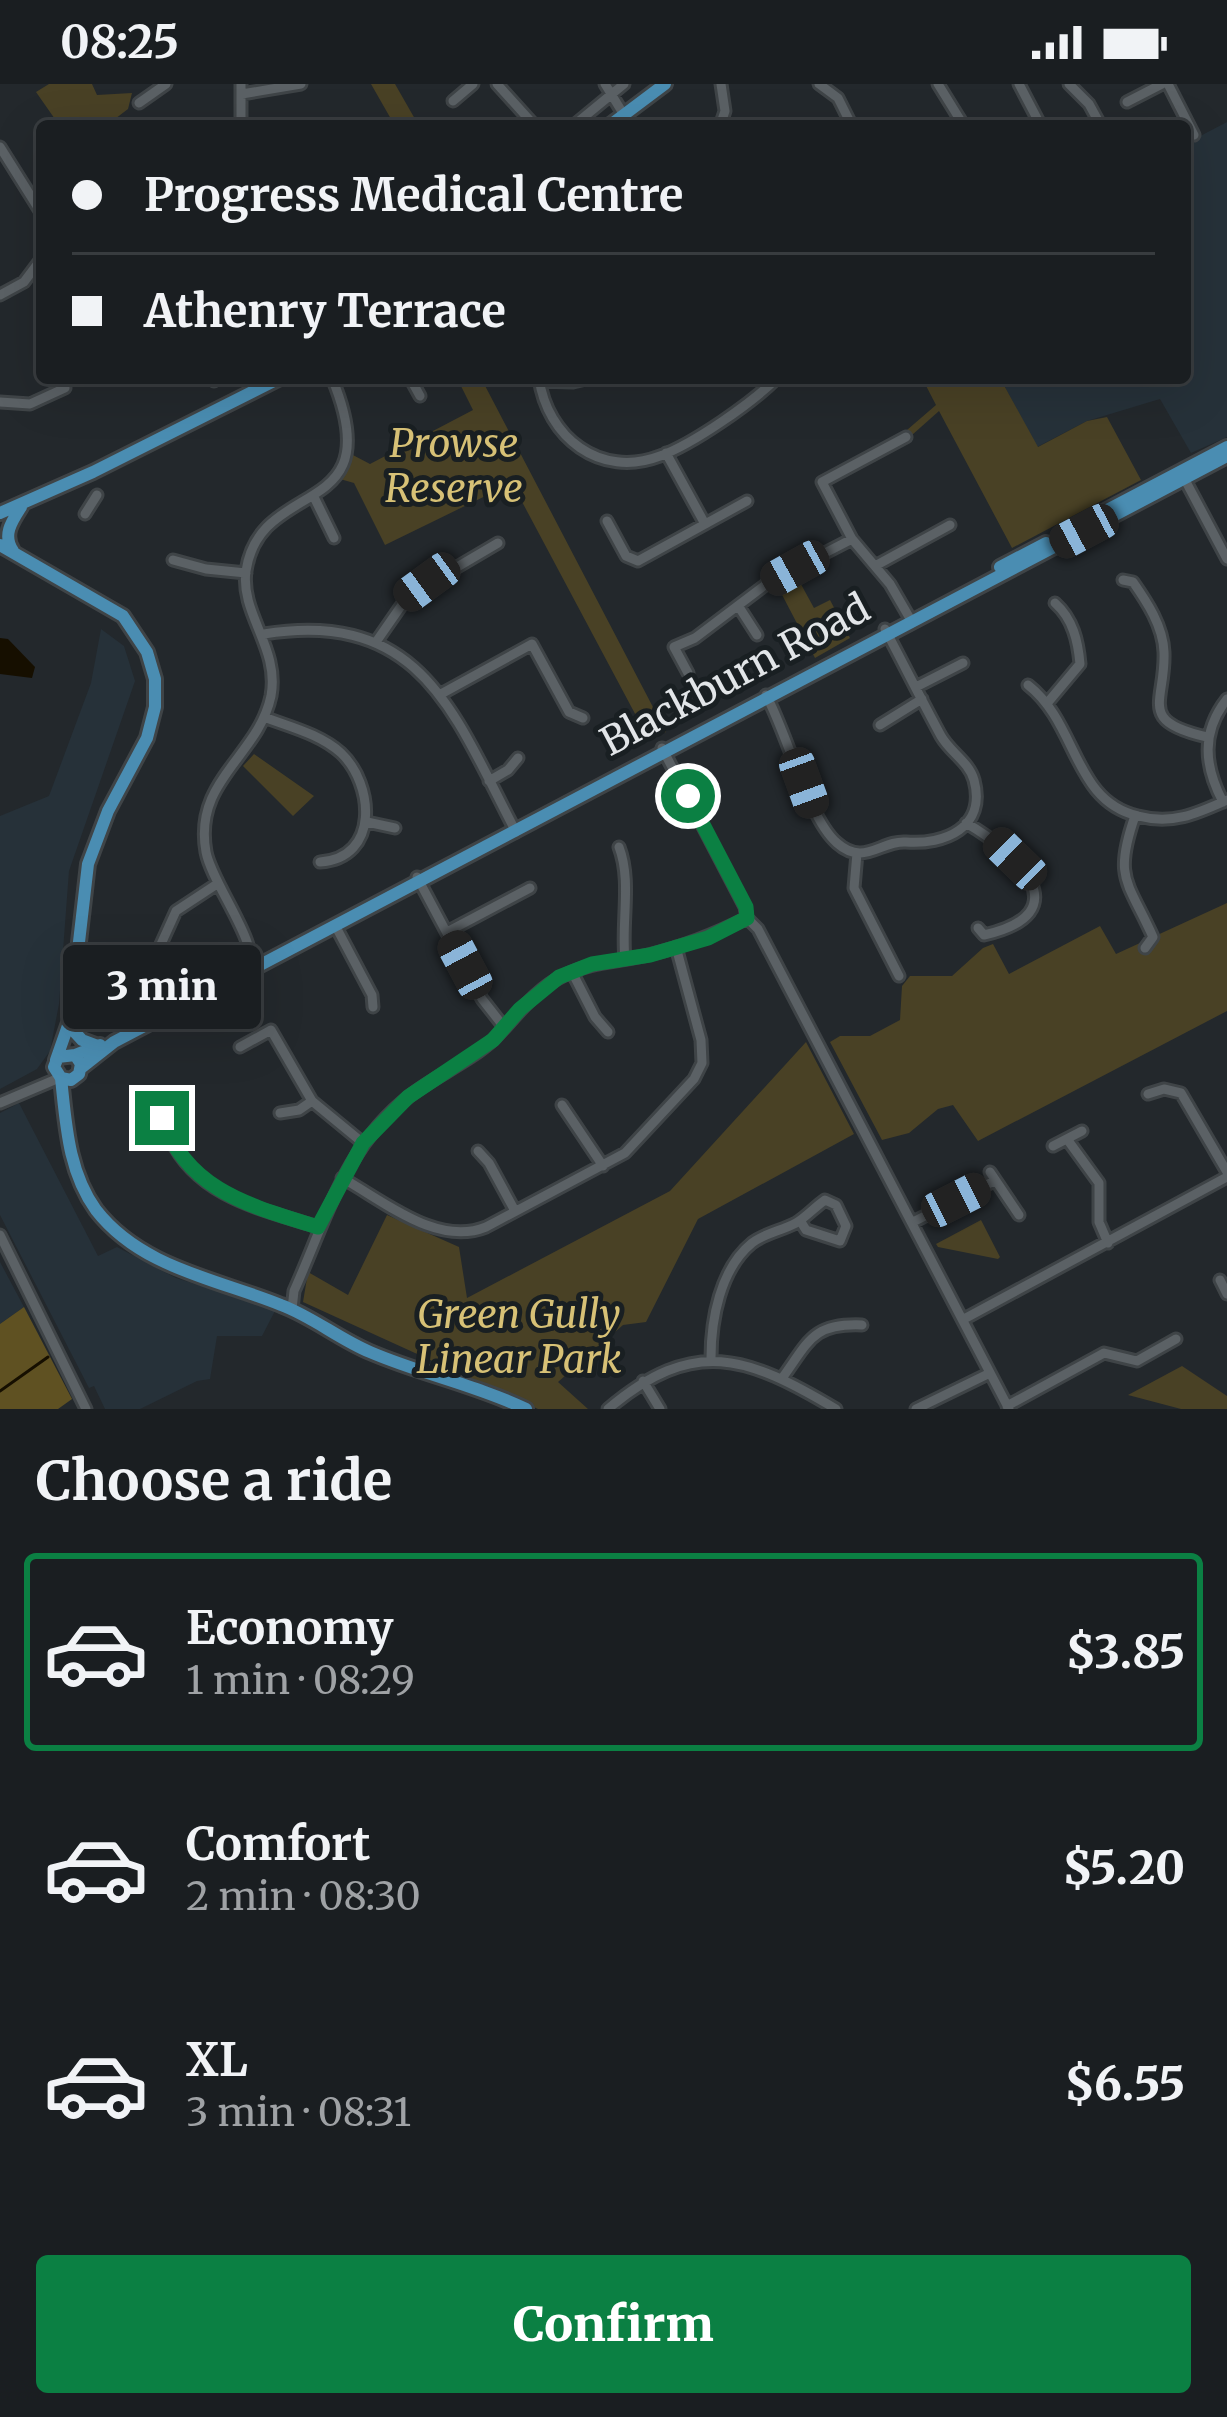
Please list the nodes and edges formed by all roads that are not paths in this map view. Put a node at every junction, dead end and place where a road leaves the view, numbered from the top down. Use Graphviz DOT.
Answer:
graph roads {
  1 [pos="166,84"];
  2 [pos="301,84"];
  3 [pos="473,84"];
  4 [pos="497,84"];
  5 [pos="624,84"];
  6 [pos="665,84"];
  7 [pos="721,84"];
  8 [pos="819,84"];
  9 [pos="938,84"];
  10 [pos="1019,84"];
  11 [pos="1069,84"];
  12 [pos="1165,84"];
  13 [pos="242,89"];
  14 [pos="608,89"];
  15 [pos="453,101"];
  16 [pos="1127,102"];
  17 [pos="139,103"];
  18 [pos="624,115"];
  19 [pos="1186,119"];
  20 [pos="241,120"];
  21 [pos="530,120"];
  22 [pos="579,120"];
  23 [pos="617,120"];
  24 [pos="722,120"];
  25 [pos="849,120"];
  26 [pos="960,120"];
  27 [pos="1038,120"];
  28 [pos="1098,120"];
  29 [pos="1191,129"];
  30 [pos="1194,135"];
  31 [pos="0,147"];
  32 [pos="36,204"];
  33 [pos="36,269"];
  34 [pos="0,295"];
  35 [pos="268,384"];
  36 [pos="334,384"];
  37 [pos="413,384"];
  38 [pos="539,384"];
  39 [pos="770,384"];
  40 [pos="65,389"];
  41 [pos="420,396"];
  42 [pos="0,402"];
  43 [pos="906,437"];
  44 [pos="1227,452"];
  45 [pos="666,453"];
  46 [pos="1184,478"];
  47 [pos="97,495"];
  48 [pos="314,497"];
  49 [pos="747,501"];
  50 [pos="22,506"];
  51 [pos="85,514"];
  52 [pos="0,518"];
  53 [pos="608,521"];
  54 [pos="705,524"];
  55 [pos="950,525"];
  56 [pos="334,538"];
  57 [pos="851,538"];
  58 [pos="498,543"];
  59 [pos="1223,543"];
  60 [pos="4,550"];
  61 [pos="1227,559"];
  62 [pos="173,560"];
  63 [pos="875,566"];
  64 [pos="246,573"];
  65 [pos="1123,580"];
  66 [pos="1055,603"];
  67 [pos="739,607"];
  68 [pos="911,619"];
  69 [pos="887,632"];
  70 [pos="263,634"];
  71 [pos="758,634"];
  72 [pos="376,642"];
  73 [pos="963,663"];
  74 [pos="688,673"];
  75 [pos="1028,685"];
  76 [pos="916,687"];
  77 [pos="441,694"];
  78 [pos="766,696"];
  79 [pos="922,699"];
  80 [pos="1227,699"];
  81 [pos="1048,701"];
  82 [pos="264,717"];
  83 [pos="583,718"];
  84 [pos="880,725"];
  85 [pos="1208,736"];
  86 [pos="663,750"];
  87 [pos="518,758"];
  88 [pos="489,781"];
  89 [pos="1225,801"];
  90 [pos="1136,816"];
  91 [pos="367,822"];
  92 [pos="966,823"];
  93 [pos="395,829"];
  94 [pos="514,829"];
  95 [pos="620,848"];
  96 [pos="857,853"];
  97 [pos="320,862"];
  98 [pos="419,880"];
  99 [pos="217,884"];
  100 [pos="530,888"];
  101 [pos="747,918"];
  102 [pos="336,927"];
  103 [pos="978,928"];
  104 [pos="447,932"];
  105 [pos="249,944"];
  106 [pos="676,947"];
  107 [pos="1145,948"];
  108 [pos="157,953"];
  109 [pos="272,958"];
  110 [pos="625,959"];
  111 [pos="249,970"];
  112 [pos="572,972"];
  113 [pos="899,976"];
  114 [pos="373,1007"];
  115 [pos="71,1024"];
  116 [pos="504,1027"];
  117 [pos="608,1032"];
  118 [pos="114,1042"];
  119 [pos="98,1046"];
  120 [pos="240,1047"];
  121 [pos="77,1064"];
  122 [pos="58,1070"];
  123 [pos="34,1087"];
  124 [pos="162,1093"];
  125 [pos="1148,1094"];
  126 [pos="312,1101"];
  127 [pos="0,1103"];
  128 [pos="562,1105"];
  129 [pos="66,1112"];
  130 [pos="280,1113"];
  131 [pos="1082,1130"];
  132 [pos="1067,1138"];
  133 [pos="363,1143"];
  134 [pos="1053,1146"];
  135 [pos="478,1151"];
  136 [pos="603,1166"];
  137 [pos="1227,1174"];
  138 [pos="342,1178"];
  139 [pos="514,1211"];
  140 [pos="1018,1215"];
  141 [pos="801,1222"];
  142 [pos="913,1222"];
  143 [pos="318,1227"];
  144 [pos="0,1235"];
  145 [pos="1108,1243"];
  146 [pos="1220,1280"];
  147 [pos="1227,1294"];
  148 [pos="293,1305"];
  149 [pos="964,1319"];
  150 [pos="862,1325"];
  151 [pos="1176,1339"];
  152 [pos="711,1358"];
  153 [pos="990,1372"];
  154 [pos="783,1377"];
  155 [pos="448,1379"];
  156 [pos="643,1381"];
  157 [pos="1008,1407"];
  158 [pos="86,1409"];
  159 [pos="511,1409"];
  160 [pos="526,1409"];
  161 [pos="608,1409"];
  162 [pos="660,1409"];
  163 [pos="836,1409"];
  164 [pos="916,1409"];
  1 -- 17 [label="street"];
  2 -- 13 [label="street"];
  3 -- 15 [label="street"];
  4 -- 21 [label="street"];
  5 -- 14 [label="street"];
  6 -- 18 [label="main road"];
  7 -- 24 [label="street"];
  8 -- 25 [label="street"];
  9 -- 26 [label="street"];
  10 -- 27 [label="street"];
  11 -- 28 [label="street"];
  12 -- 16 [label="street"];
  12 -- 19 [label="street"];
  13 -- 20 [label="street"];
  14 -- 18 [label="street"];
  14 -- 22 [label="street"];
  18 -- 23 [label="main road"];
  29 -- 30 [label="street"];
  31 -- 32 [label="street"];
  33 -- 34 [label="street"];
  35 -- 50 [label="main road"];
  36 -- 48 [label="street"];
  37 -- 41 [label="street"];
  38 -- 45 [label="street"];
  39 -- 45 [label="street"];
  40 -- 42 [label="street"];
  43 -- 57 [label="street"];
  44 -- 46 [label="main road, Blackburn Road"];
  44 -- 68 [label="main road, Blackburn Road"];
  45 -- 54 [label="street"];
  46 -- 59 [label="street"];
  46 -- 68 [label="main road, Blackburn Road"];
  47 -- 51 [label="street"];
  48 -- 56 [label="street"];
  48 -- 64 [label="street"];
  49 -- 54 [label="street"];
  50 -- 52 [label="main road"];
  50 -- 60 [label="main road"];
  53 -- 54 [label="street"];
  55 -- 63 [label="street"];
  57 -- 63 [label="street"];
  57 -- 67 [label="street"];
  58 -- 72 [label="street"];
  59 -- 61 [label="street"];
  60 -- 115 [label="main road"];
  62 -- 64 [label="street"];
  63 -- 68 [label="street"];
  64 -- 70 [label="street"];
  65 -- 85 [label="street"];
  66 -- 81 [label="street"];
  67 -- 71 [label="street"];
  67 -- 74 [label="street"];
  68 -- 69 [label="main road, Blackburn Road"];
  69 -- 76 [label="street"];
  69 -- 78 [label="main road, Blackburn Road"];
  70 -- 72 [label="street"];
  70 -- 82 [label="street"];
  72 -- 77 [label="street"];
  73 -- 76 [label="street"];
  75 -- 81 [label="street"];
  76 -- 79 [label="street"];
  77 -- 83 [label="street"];
  77 -- 88 [label="street"];
  78 -- 86 [label="main road, Blackburn Road"];
  78 -- 96 [label="street"];
  79 -- 84 [label="street"];
  79 -- 92 [label="street"];
  80 -- 85 [label="street"];
  81 -- 90 [label="street"];
  82 -- 91 [label="street"];
  82 -- 99 [label="street"];
  85 -- 89 [label="street"];
  86 -- 94 [label="main road, Blackburn Road"];
  86 -- 101 [label="street"];
  87 -- 88 [label="street"];
  88 -- 94 [label="street"];
  89 -- 90 [label="street"];
  90 -- 107 [label="street"];
  91 -- 93 [label="street"];
  91 -- 97 [label="street"];
  92 -- 96 [label="street"];
  92 -- 103 [label="street"];
  94 -- 98 [label="main road, Blackburn Road"];
  95 -- 110 [label="street"];
  96 -- 113 [label="street"];
  98 -- 102 [label="main road, Blackburn Road"];
  98 -- 104 [label="street"];
  98 -- 109 [label="main road, Blackburn Road"];
  99 -- 105 [label="street"];
  99 -- 108 [label="street"];
  100 -- 104 [label="street"];
  101 -- 106 [label="street"];
  101 -- 142 [label="street"];
  102 -- 109 [label="main road, Blackburn Road"];
  102 -- 114 [label="street"];
  104 -- 116 [label="street"];
  105 -- 109 [label="street"];
  105 -- 111 [label="street"];
  106 -- 110 [label="street"];
  106 -- 136 [label="street"];
  109 -- 111 [label="main road, Blackburn Road"];
  110 -- 112 [label="street"];
  111 -- 118 [label="main road, Blackburn Road"];
  112 -- 116 [label="street"];
  112 -- 117 [label="street"];
  115 -- 119 [label="main road"];
  115 -- 121 [label="main road"];
  115 -- 122 [label="main road"];
  116 -- 133 [label="street"];
  118 -- 119 [label="main road, Blackburn Road"];
  118 -- 121 [label="main road, Blackburn Road"];
  119 -- 121 [label="main road, Blackburn Road"];
  120 -- 126 [label="street"];
  121 -- 122 [label="main road"];
  121 -- 122 [label="main road"];
  121 -- 129 [label="main road"];
  122 -- 123 [label="street"];
  122 -- 129 [label="main road"];
  123 -- 127 [label="street"];
  123 -- 129 [label="street"];
  124 -- 143 [label="street"];
  125 -- 137 [label="street"];
  126 -- 130 [label="street"];
  126 -- 133 [label="street"];
  128 -- 136 [label="street"];
  129 -- 148 [label="main road"];
  131 -- 132 [label="street"];
  132 -- 134 [label="street"];
  132 -- 145 [label="street"];
  133 -- 138 [label="street"];
  135 -- 139 [label="street"];
  136 -- 139 [label="street"];
  137 -- 145 [label="street"];
  138 -- 139 [label="street"];
  138 -- 143 [label="street"];
  140 -- 142 [label="street"];
  141 -- 141 [label="street"];
  141 -- 152 [label="street"];
  142 -- 149 [label="street"];
  143 -- 148 [label="street"];
  144 -- 158 [label="street"];
  145 -- 149 [label="street"];
  146 -- 147 [label="street"];
  148 -- 155 [label="main road"];
  149 -- 153 [label="street"];
  150 -- 154 [label="street"];
  151 -- 157 [label="street"];
  152 -- 154 [label="street"];
  152 -- 156 [label="street"];
  153 -- 157 [label="street"];
  153 -- 164 [label="street"];
  154 -- 163 [label="street"];
  155 -- 159 [label="main road"];
  155 -- 160 [label="main road"];
  156 -- 161 [label="street"];
  156 -- 162 [label="street"];
}
